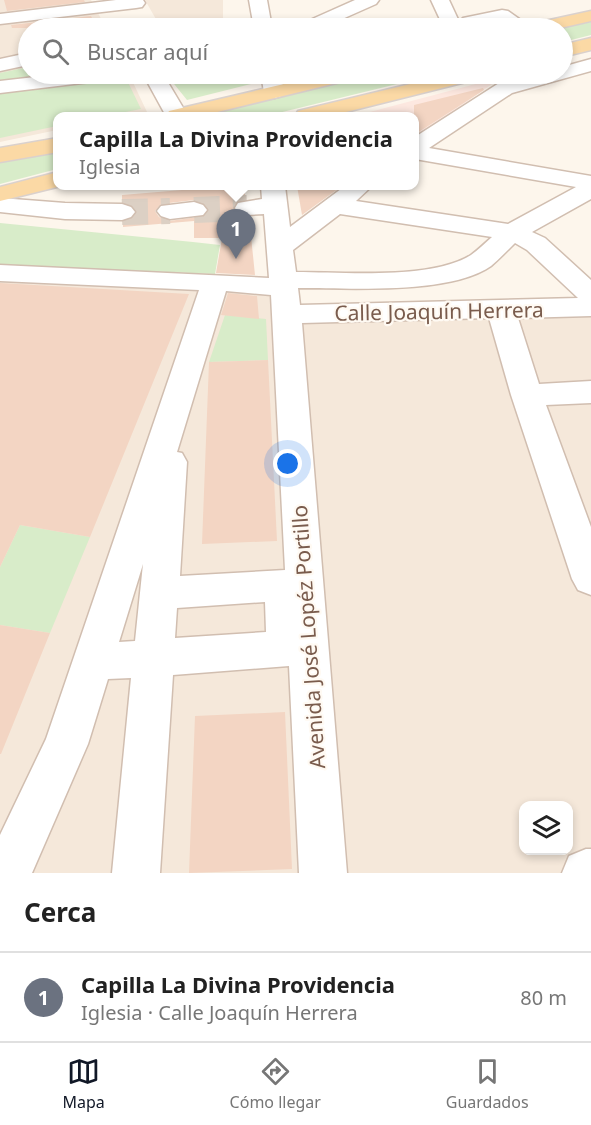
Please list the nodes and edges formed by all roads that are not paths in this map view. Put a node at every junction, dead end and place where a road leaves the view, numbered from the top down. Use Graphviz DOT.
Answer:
graph roads {
  1 [pos="258,0"];
  2 [pos="370,0"];
  3 [pos="440,0"];
  4 [pos="135,2"];
  5 [pos="115,9"];
  6 [pos="591,16"];
  7 [pos="18,18"];
  8 [pos="21,18"];
  9 [pos="144,18"];
  10 [pos="261,18"];
  11 [pos="330,18"];
  12 [pos="448,18"];
  13 [pos="488,18"];
  14 [pos="507,18"];
  15 [pos="0,20"];
  16 [pos="573,20"];
  17 [pos="591,44"];
  18 [pos="573,48"];
  19 [pos="18,61"];
  20 [pos="0,65"];
  21 [pos="591,65"];
  22 [pos="573,70"];
  23 [pos="25,84"];
  24 [pos="159,84"];
  25 [pos="269,84"];
  26 [pos="436,84"];
  27 [pos="509,84"];
  28 [pos="519,84"];
  29 [pos="0,87"];
  30 [pos="500,89"];
  31 [pos="174,112"];
  32 [pos="191,112"];
  33 [pos="326,112"];
  34 [pos="419,144"];
  35 [pos="53,147"];
  36 [pos="419,153"];
  37 [pos="0,155"];
  38 [pos="53,180"];
  39 [pos="591,183"];
  40 [pos="591,189"];
  41 [pos="354,190"];
  42 [pos="0,194"];
  43 [pos="266,200"];
  44 [pos="0,205"];
  45 [pos="333,205"];
  46 [pos="122,212"];
  47 [pos="512,232"];
  48 [pos="0,273"];
  49 [pos="215,282"];
  50 [pos="283,282"];
  51 [pos="591,295"];
  52 [pos="591,307"];
  53 [pos="501,310"];
  54 [pos="591,392"];
  55 [pos="527,395"];
  56 [pos="174,404"];
  57 [pos="580,512"];
  58 [pos="591,579"];
  59 [pos="159,593"];
  60 [pos="153,658"];
  61 [pos="92,662"];
  62 [pos="7,873"];
  63 [pos="136,873"];
  64 [pos="323,873"];
  65 [pos="585,873"];
  66 [pos="591,873"];
  1 -- 10 [label="street"];
  2 -- 11 [label="street"];
  3 -- 12 [label="street"];
  4 -- 5 [label="street"];
  4 -- 9 [label="street"];
  5 -- 8 [label="street"];
  6 -- 16 [label="main road"];
  7 -- 15 [label="street"];
  13 -- 14 [label="street"];
  17 -- 18 [label="main road"];
  19 -- 20 [label="street"];
  21 -- 22 [label="street"];
  23 -- 29 [label="street"];
  24 -- 31 [label="street"];
  25 -- 32 [label="main road"];
  26 -- 33 [label="main road"];
  27 -- 30 [label="street"];
  28 -- 30 [label="street"];
  30 -- 34 [label="street"];
  35 -- 37 [label="main road"];
  36 -- 39 [label="street"];
  38 -- 42 [label="main road"];
  40 -- 47 [label="street"];
  41 -- 45 [label="street"];
  43 -- 50 [label="street, Avenida José Lopéz Portillo"];
  44 -- 46 [label="street"];
  45 -- 47 [label="street"];
  45 -- 50 [label="street"];
  47 -- 50 [label="street"];
  47 -- 51 [label="street"];
  48 -- 49 [label="street, Calle Joaquín Herrera"];
  49 -- 50 [label="street, Calle Joaquín Herrera"];
  49 -- 56 [label="street"];
  50 -- 53 [label="street, Calle Joaquín Herrera"];
  50 -- 64 [label="street, Avenida José Lopéz Portillo"];
  52 -- 53 [label="street, Calle Joaquín Herrera"];
  53 -- 55 [label="street"];
  54 -- 55 [label="street"];
  55 -- 57 [label="street"];
  56 -- 59 [label="street"];
  56 -- 61 [label="street"];
  57 -- 58 [label="street"];
  59 -- 60 [label="street"];
  59 -- 60 [label="street"];
  60 -- 61 [label="street"];
  60 -- 63 [label="street"];
  61 -- 62 [label="street"];
  65 -- 66 [label="street"];
}
